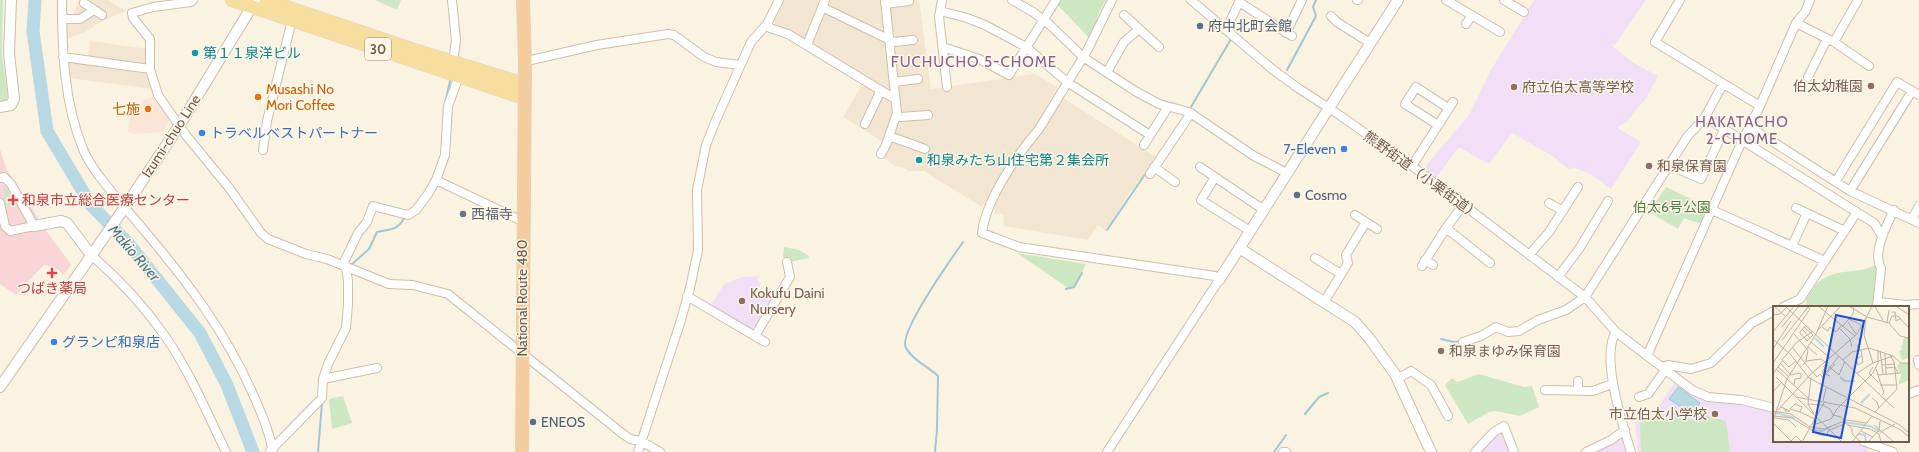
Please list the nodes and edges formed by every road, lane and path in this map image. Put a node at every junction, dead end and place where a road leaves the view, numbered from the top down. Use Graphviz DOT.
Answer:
graph roads {
  1 [pos="11,0"];
  2 [pos="62,0"];
  3 [pos="193,0"];
  4 [pos="232,0"];
  5 [pos="266,0"];
  6 [pos="452,0"];
  7 [pos="523,0"];
  8 [pos="779,0"];
  9 [pos="942,0"];
  10 [pos="1012,0"];
  11 [pos="1056,0"];
  12 [pos="1112,0"];
  13 [pos="1191,0"];
  14 [pos="1301,0"];
  15 [pos="1398,0"];
  16 [pos="1448,0"];
  17 [pos="1680,0"];
  18 [pos="1810,0"];
  19 [pos="1858,0"];
  20 [pos="910,1"];
  21 [pos="1239,1"];
  22 [pos="885,2"];
  23 [pos="1501,2"];
  24 [pos="84,3"];
  25 [pos="254,3"];
  26 [pos="824,4"];
  27 [pos="94,10"];
  28 [pos="940,11"];
  29 [pos="1524,12"];
  30 [pos="102,15"];
  31 [pos="1124,15"];
  32 [pos="1472,15"];
  33 [pos="1331,16"];
  34 [pos="62,19"];
  35 [pos="292,20"];
  36 [pos="1043,20"];
  37 [pos="1796,23"];
  38 [pos="767,24"];
  39 [pos="1466,24"];
  40 [pos="1139,29"];
  41 [pos="1226,30"];
  42 [pos="1500,32"];
  43 [pos="889,40"];
  44 [pos="913,40"];
  45 [pos="1830,40"];
  46 [pos="1370,43"];
  47 [pos="807,45"];
  48 [pos="1154,45"];
  49 [pos="942,47"];
  50 [pos="1026,47"];
  51 [pos="63,57"];
  52 [pos="1083,57"];
  53 [pos="525,60"];
  54 [pos="453,62"];
  55 [pos="740,65"];
  56 [pos="1869,66"];
  57 [pos="150,68"];
  58 [pos="1107,72"];
  59 [pos="459,76"];
  60 [pos="1808,77"];
  61 [pos="918,79"];
  62 [pos="894,82"];
  63 [pos="1068,82"];
  64 [pos="524,84"];
  65 [pos="1723,84"];
  66 [pos="947,87"];
  67 [pos="881,90"];
  68 [pos="1916,93"];
  69 [pos="524,98"];
  70 [pos="895,99"];
  71 [pos="1760,106"];
  72 [pos="0,107"];
  73 [pos="1168,107"];
  74 [pos="1328,107"];
  75 [pos="1191,113"];
  76 [pos="928,115"];
  77 [pos="896,116"];
  78 [pos="1704,117"];
  79 [pos="865,124"];
  80 [pos="1438,124"];
  81 [pos="179,126"];
  82 [pos="1750,127"];
  83 [pos="1724,130"];
  84 [pos="1150,135"];
  85 [pos="889,136"];
  86 [pos="1742,141"];
  87 [pos="1144,145"];
  88 [pos="926,149"];
  89 [pos="263,150"];
  90 [pos="881,154"];
  91 [pos="1669,165"];
  92 [pos="1412,166"];
  93 [pos="1200,167"];
  94 [pos="1287,173"];
  95 [pos="1215,177"];
  96 [pos="0,178"];
  97 [pos="436,180"];
  98 [pos="1170,181"];
  99 [pos="1836,181"];
  100 [pos="1578,187"];
  101 [pos="1850,191"];
  102 [pos="1608,202"];
  103 [pos="1549,203"];
  104 [pos="0,204"];
  105 [pos="1464,204"];
  106 [pos="1919,206"];
  107 [pos="125,207"];
  108 [pos="1796,208"];
  109 [pos="1264,210"];
  110 [pos="1712,210"];
  111 [pos="1894,210"];
  112 [pos="1563,211"];
  113 [pos="1857,212"];
  114 [pos="1807,213"];
  115 [pos="1355,214"];
  116 [pos="522,221"];
  117 [pos="1916,221"];
  118 [pos="1366,222"];
  119 [pos="34,226"];
  120 [pos="1446,228"];
  121 [pos="1377,229"];
  122 [pos="1250,231"];
  123 [pos="1845,231"];
  124 [pos="1882,236"];
  125 [pos="1792,246"];
  126 [pos="1239,248"];
  127 [pos="93,252"];
  128 [pos="1529,255"];
  129 [pos="1316,258"];
  130 [pos="1825,261"];
  131 [pos="787,262"];
  132 [pos="1490,263"];
  133 [pos="1427,264"];
  134 [pos="346,268"];
  135 [pos="1341,274"];
  136 [pos="1558,277"];
  137 [pos="1219,280"];
  138 [pos="687,296"];
  139 [pos="1585,296"];
  140 [pos="1324,302"];
  141 [pos="1919,304"];
  142 [pos="1878,305"];
  143 [pos="1785,306"];
  144 [pos="1773,312"];
  145 [pos="1616,332"];
  146 [pos="755,336"];
  147 [pos="765,342"];
  148 [pos="1463,342"];
  149 [pos="522,353"];
  150 [pos="1647,356"];
  151 [pos="377,368"];
  152 [pos="1664,368"];
  153 [pos="323,379"];
  154 [pos="1397,379"];
  155 [pos="1578,381"];
  156 [pos="1612,384"];
  157 [pos="0,387"];
  158 [pos="1545,390"];
  159 [pos="1919,390"];
  160 [pos="1578,391"];
  161 [pos="1909,394"];
  162 [pos="1639,397"];
  163 [pos="1773,408"];
  164 [pos="1448,411"];
  165 [pos="1625,430"];
  166 [pos="641,441"];
  167 [pos="1866,442"];
  168 [pos="271,451"];
  169 [pos="226,452"];
  170 [pos="522,452"];
  171 [pos="638,452"];
  172 [pos="660,452"];
  173 [pos="1107,452"];
  174 [pos="1431,452"];
  175 [pos="1475,452"];
  176 [pos="1514,452"];
  177 [pos="1586,452"];
  178 [pos="1631,452"];
  179 [pos="1893,452"];
  1 -- 72 [label="street"];
  2 -- 34 [label="street"];
  3 -- 57 [label="street"];
  4 -- 25 [label="main road, 30"];
  5 -- 54 [label="main road, 30"];
  6 -- 54 [label="street"];
  7 -- 53 [label="highway, National Route 480"];
  8 -- 38 [label="street"];
  9 -- 28 [label="street"];
  10 -- 36 [label="street"];
  11 -- 36 [label="street"];
  12 -- 52 [label="street"];
  13 -- 41 [label="street, 熊野街道（小栗街道）"];
  14 -- 21 [label="street"];
  15 -- 46 [label="street"];
  16 -- 32 [label="street"];
  17 -- 65 [label="street"];
  18 -- 37 [label="street"];
  19 -- 45 [label="street"];
  20 -- 22 [label="street"];
  21 -- 41 [label="street"];
  22 -- 43 [label="street"];
  23 -- 29 [label="street"];
  24 -- 27 [label="street"];
  25 -- 35 [label="main road, 30"];
  25 -- 81 [label="street, Izumi-chuo Line"];
  26 -- 43 [label="street"];
  26 -- 47 [label="street"];
  27 -- 30 [label="street"];
  27 -- 34 [label="street"];
  28 -- 49 [label="street"];
  28 -- 50 [label="street"];
  31 -- 40 [label="street"];
  32 -- 39 [label="street"];
  32 -- 42 [label="street"];
  33 -- 46 [label="street"];
  34 -- 51 [label="street"];
  35 -- 59 [label="main road, 30"];
  35 -- 89 [label="street"];
  36 -- 50 [label="street"];
  36 -- 52 [label="street"];
  37 -- 45 [label="street"];
  37 -- 71 [label="street"];
  38 -- 47 [label="street"];
  38 -- 55 [label="street"];
  40 -- 48 [label="street"];
  40 -- 58 [label="street"];
  41 -- 74 [label="street, 熊野街道（小栗街道）"];
  43 -- 44 [label="street"];
  43 -- 62 [label="street"];
  45 -- 56 [label="street"];
  45 -- 60 [label="street"];
  46 -- 74 [label="street"];
  47 -- 67 [label="street"];
  49 -- 50 [label="street"];
  49 -- 66 [label="street"];
  50 -- 63 [label="street"];
  51 -- 57 [label="street"];
  51 -- 107 [label="street"];
  52 -- 58 [label="street"];
  52 -- 63 [label="street"];
  53 -- 55 [label="street"];
  53 -- 64 [label="highway, National Route 480"];
  54 -- 64 [label="main road, 30"];
  55 -- 138 [label="street"];
  57 -- 81 [label="street"];
  58 -- 73 [label="street"];
  59 -- 69 [label="main road, 30"];
  59 -- 97 [label="street"];
  61 -- 62 [label="street"];
  62 -- 70 [label="street"];
  63 -- 84 [label="street"];
  63 -- 137 [label="street"];
  64 -- 69 [label="highway, National Route 480"];
  65 -- 71 [label="street"];
  65 -- 78 [label="street"];
  67 -- 70 [label="street"];
  67 -- 79 [label="street"];
  68 -- 99 [label="street"];
  68 -- 101 [label="street"];
  69 -- 116 [label="highway, National Route 480"];
  70 -- 77 [label="street"];
  71 -- 82 [label="street"];
  73 -- 75 [label="street"];
  73 -- 84 [label="street"];
  74 -- 92 [label="street, 熊野街道（小栗街道）"];
  74 -- 94 [label="street"];
  75 -- 94 [label="street"];
  75 -- 98 [label="street"];
  76 -- 77 [label="street"];
  77 -- 85 [label="street"];
  78 -- 83 [label="street"];
  78 -- 91 [label="street"];
  80 -- 80 [label="street"];
  80 -- 92 [label="street"];
  81 -- 107 [label="street, Izumi-chuo Line"];
  81 -- 134 [label="street"];
  82 -- 86 [label="street"];
  82 -- 99 [label="street"];
  83 -- 86 [label="street"];
  83 -- 91 [label="street"];
  84 -- 87 [label="street"];
  85 -- 88 [label="street"];
  85 -- 90 [label="street"];
  86 -- 110 [label="street"];
  86 -- 113 [label="street"];
  91 -- 139 [label="street"];
  92 -- 105 [label="street, 熊野街道（小栗街道）"];
  93 -- 95 [label="street"];
  94 -- 109 [label="street"];
  95 -- 109 [label="street"];
  95 -- 122 [label="street"];
  96 -- 119 [label="street"];
  97 -- 116 [label="street"];
  97 -- 134 [label="street"];
  99 -- 101 [label="street"];
  100 -- 112 [label="street"];
  101 -- 111 [label="street"];
  102 -- 136 [label="street"];
  103 -- 112 [label="street"];
  104 -- 119 [label="street"];
  105 -- 120 [label="street"];
  105 -- 128 [label="street, 熊野街道（小栗街道）"];
  106 -- 117 [label="street"];
  107 -- 127 [label="street, Izumi-chuo Line"];
  107 -- 168 [label="street"];
  108 -- 114 [label="street"];
  109 -- 122 [label="street"];
  110 -- 125 [label="street"];
  110 -- 150 [label="street"];
  111 -- 117 [label="street"];
  111 -- 124 [label="street"];
  112 -- 128 [label="street"];
  113 -- 123 [label="street"];
  113 -- 124 [label="street"];
  114 -- 123 [label="street"];
  114 -- 125 [label="street"];
  115 -- 118 [label="street"];
  116 -- 149 [label="highway, National Route 480"];
  118 -- 121 [label="street"];
  118 -- 135 [label="street"];
  119 -- 127 [label="street"];
  120 -- 132 [label="street"];
  120 -- 133 [label="street"];
  122 -- 126 [label="street"];
  123 -- 130 [label="street"];
  124 -- 142 [label="street"];
  125 -- 130 [label="street"];
  126 -- 137 [label="street"];
  126 -- 140 [label="street"];
  127 -- 157 [label="street, Izumi-chuo Line"];
  127 -- 169 [label="street"];
  128 -- 136 [label="street, 熊野街道（小栗街道）"];
  129 -- 135 [label="street"];
  130 -- 143 [label="street"];
  131 -- 146 [label="street"];
  134 -- 149 [label="street"];
  134 -- 153 [label="street"];
  135 -- 140 [label="street"];
  136 -- 139 [label="street, 熊野街道（小栗街道）"];
  137 -- 173 [label="street"];
  138 -- 146 [label="street"];
  138 -- 166 [label="street"];
  139 -- 145 [label="street, 熊野街道（小栗街道）"];
  139 -- 148 [label="street"];
  140 -- 154 [label="street"];
  141 -- 142 [label="street"];
  144 -- 152 [label="street"];
  145 -- 150 [label="street, 熊野街道（小栗街道）"];
  145 -- 156 [label="street"];
  146 -- 147 [label="street"];
  149 -- 166 [label="street"];
  149 -- 170 [label="highway, National Route 480"];
  150 -- 152 [label="street, 熊野街道（小栗街道）"];
  151 -- 153 [label="street"];
  152 -- 162 [label="street"];
  152 -- 163 [label="street, 熊野街道（小栗街道）"];
  153 -- 168 [label="street"];
  154 -- 164 [label="street"];
  154 -- 174 [label="street"];
  155 -- 160 [label="street"];
  156 -- 160 [label="street"];
  156 -- 165 [label="street"];
  158 -- 160 [label="street"];
  159 -- 161 [label="street"];
  165 -- 177 [label="street"];
  165 -- 178 [label="street"];
  166 -- 171 [label="street"];
  166 -- 172 [label="street"];
  167 -- 179 [label="street"];
  175 -- 176 [label="street"];
}
